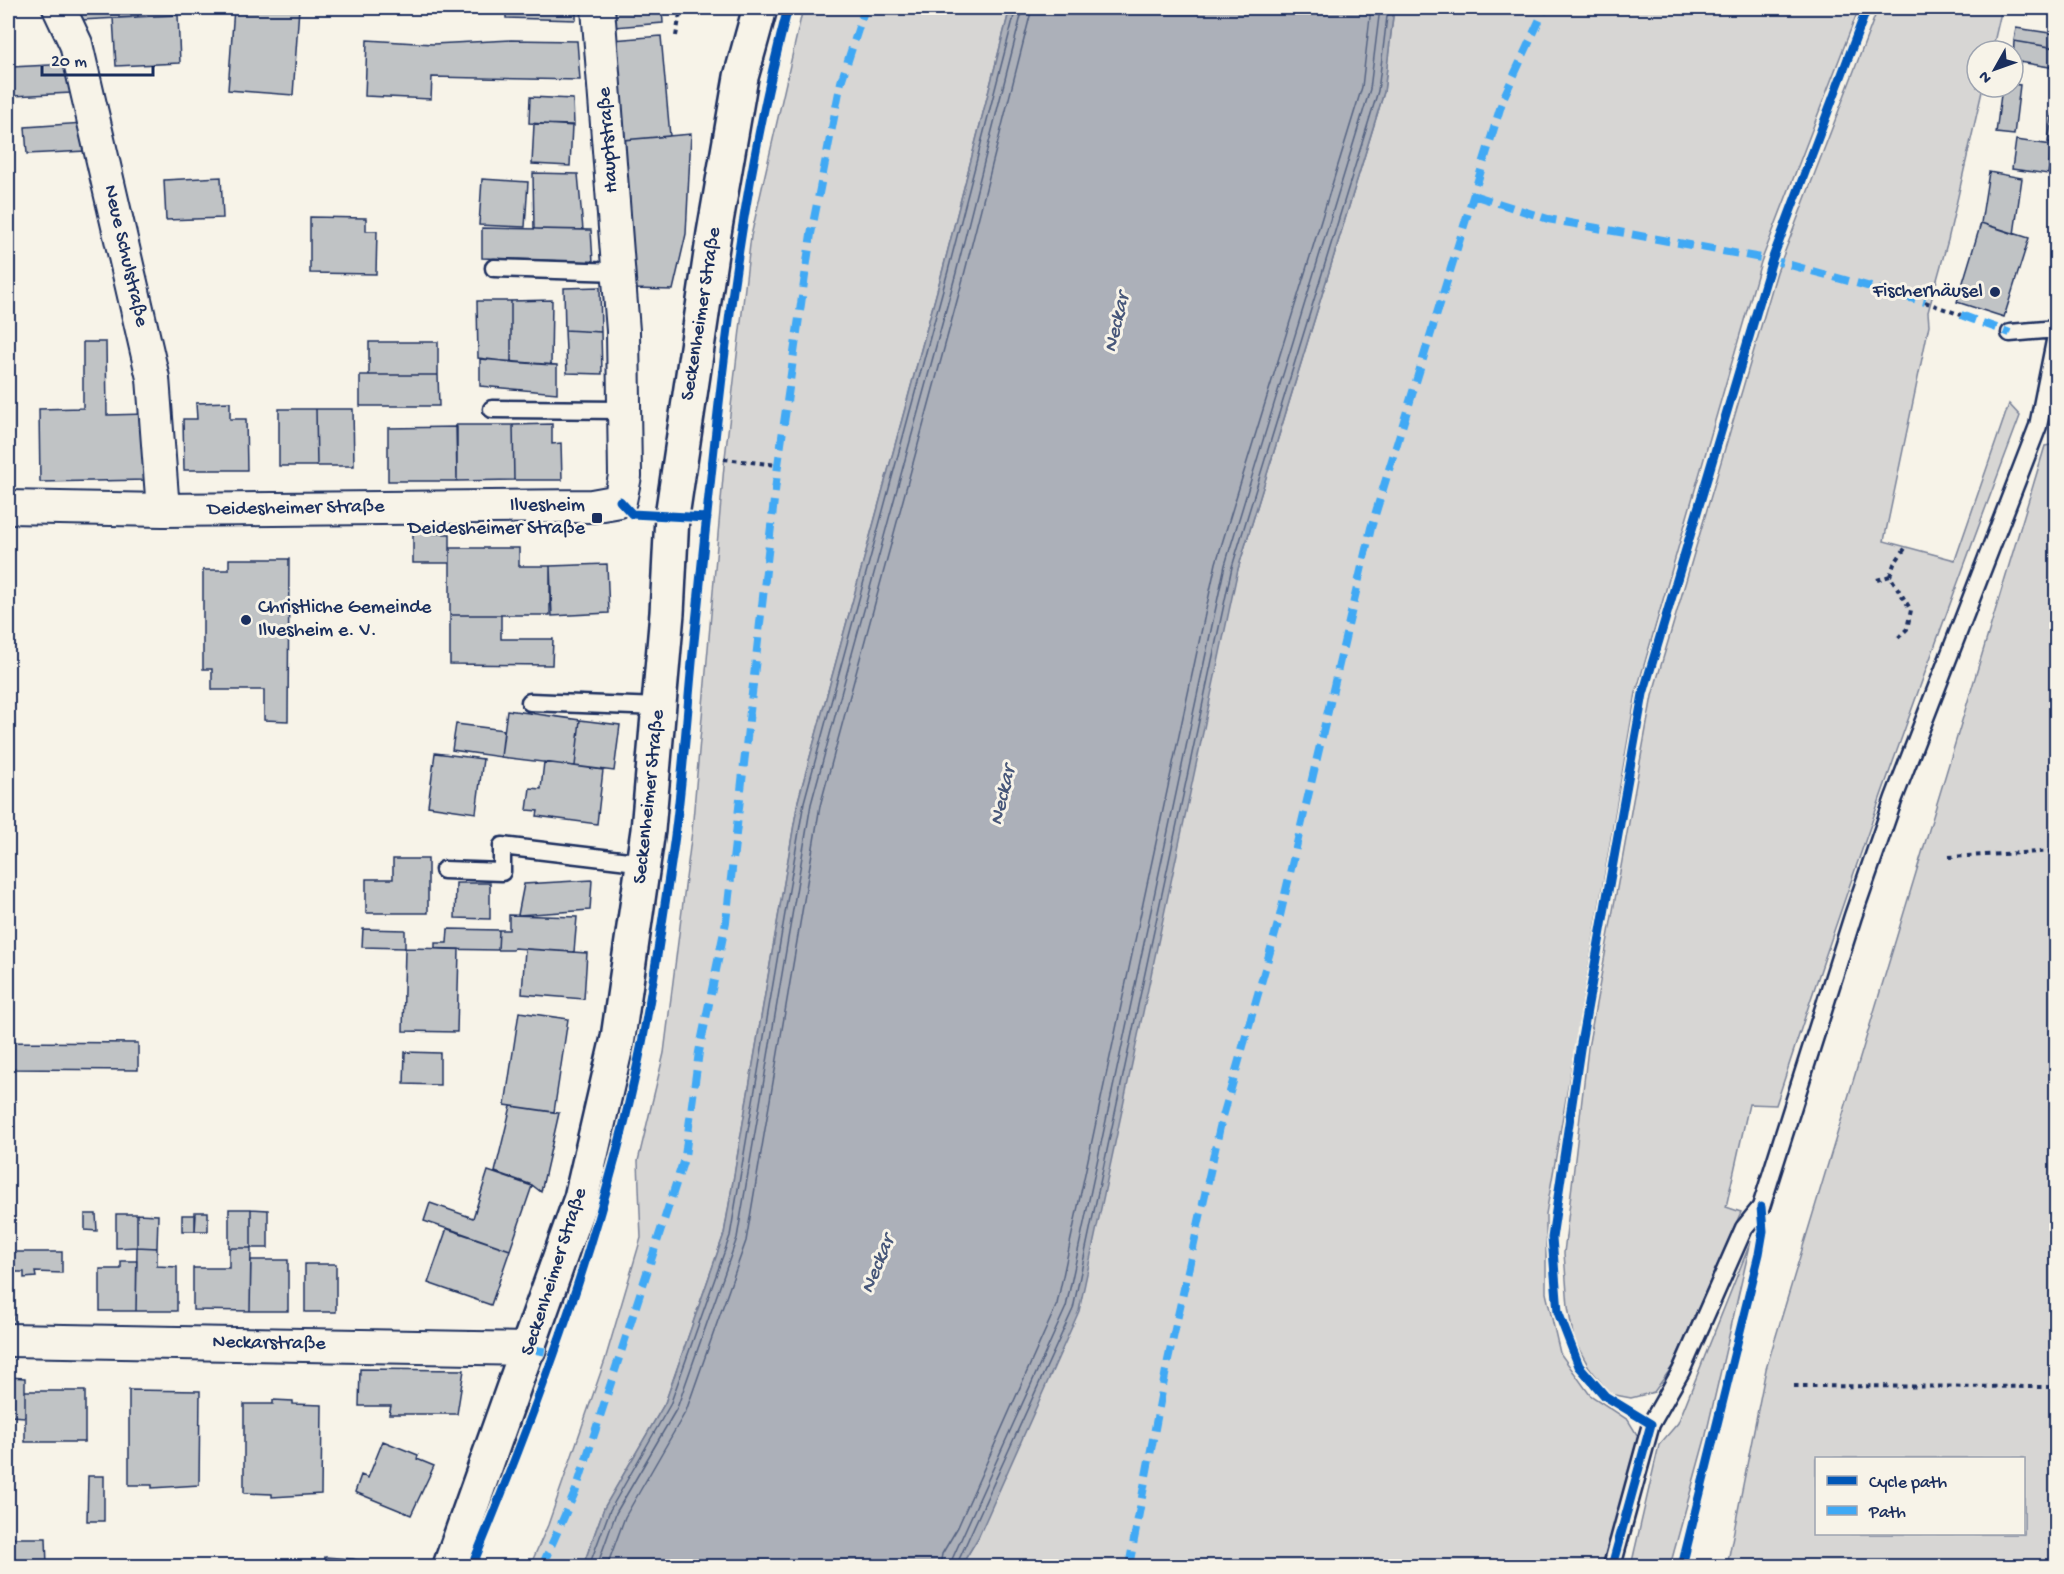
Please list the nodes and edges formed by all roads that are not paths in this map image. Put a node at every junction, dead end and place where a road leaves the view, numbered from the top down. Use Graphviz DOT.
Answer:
graph roads {
  1 [pos="59,8"];
  2 [pos="598,8"];
  3 [pos="760,8"];
  4 [pos="494,268"];
  5 [pos="619,272"];
  6 [pos="2056,329"];
  7 [pos="2010,333"];
  8 [pos="2056,336"];
  9 [pos="492,409"];
  10 [pos="623,410"];
  11 [pos="620,501"];
  12 [pos="8,507"];
  13 [pos="164,510"];
  14 [pos="530,702"];
  15 [pos="659,707"];
  16 [pos="645,863"];
  17 [pos="444,870"];
  18 [pos="8,1340"];
  19 [pos="530,1349"];
  20 [pos="450,1566"];
  21 [pos="1612,1566"];
  1 -- 13 [label="street, Neue Schulstraße"];
  2 -- 5 [label="street, Hauptstraße"];
  3 -- 15 [label="main road, Seckenheimer Straße"];
  4 -- 5 [label="lane"];
  5 -- 10 [label="street, Hauptstraße"];
  6 -- 7 [label="lane"];
  8 -- 21 [label="lane"];
  9 -- 10 [label="lane"];
  10 -- 11 [label="street, Hauptstraße"];
  11 -- 13 [label="street, Deidesheimer Straße"];
  12 -- 13 [label="street, Deidesheimer Straße"];
  14 -- 15 [label="lane"];
  15 -- 16 [label="main road, Seckenheimer Straße"];
  16 -- 17 [label="lane"];
  16 -- 19 [label="main road, Seckenheimer Straße"];
  18 -- 19 [label="street, Neckarstraße"];
  19 -- 20 [label="main road, Seckenheimer Straße"];
}
